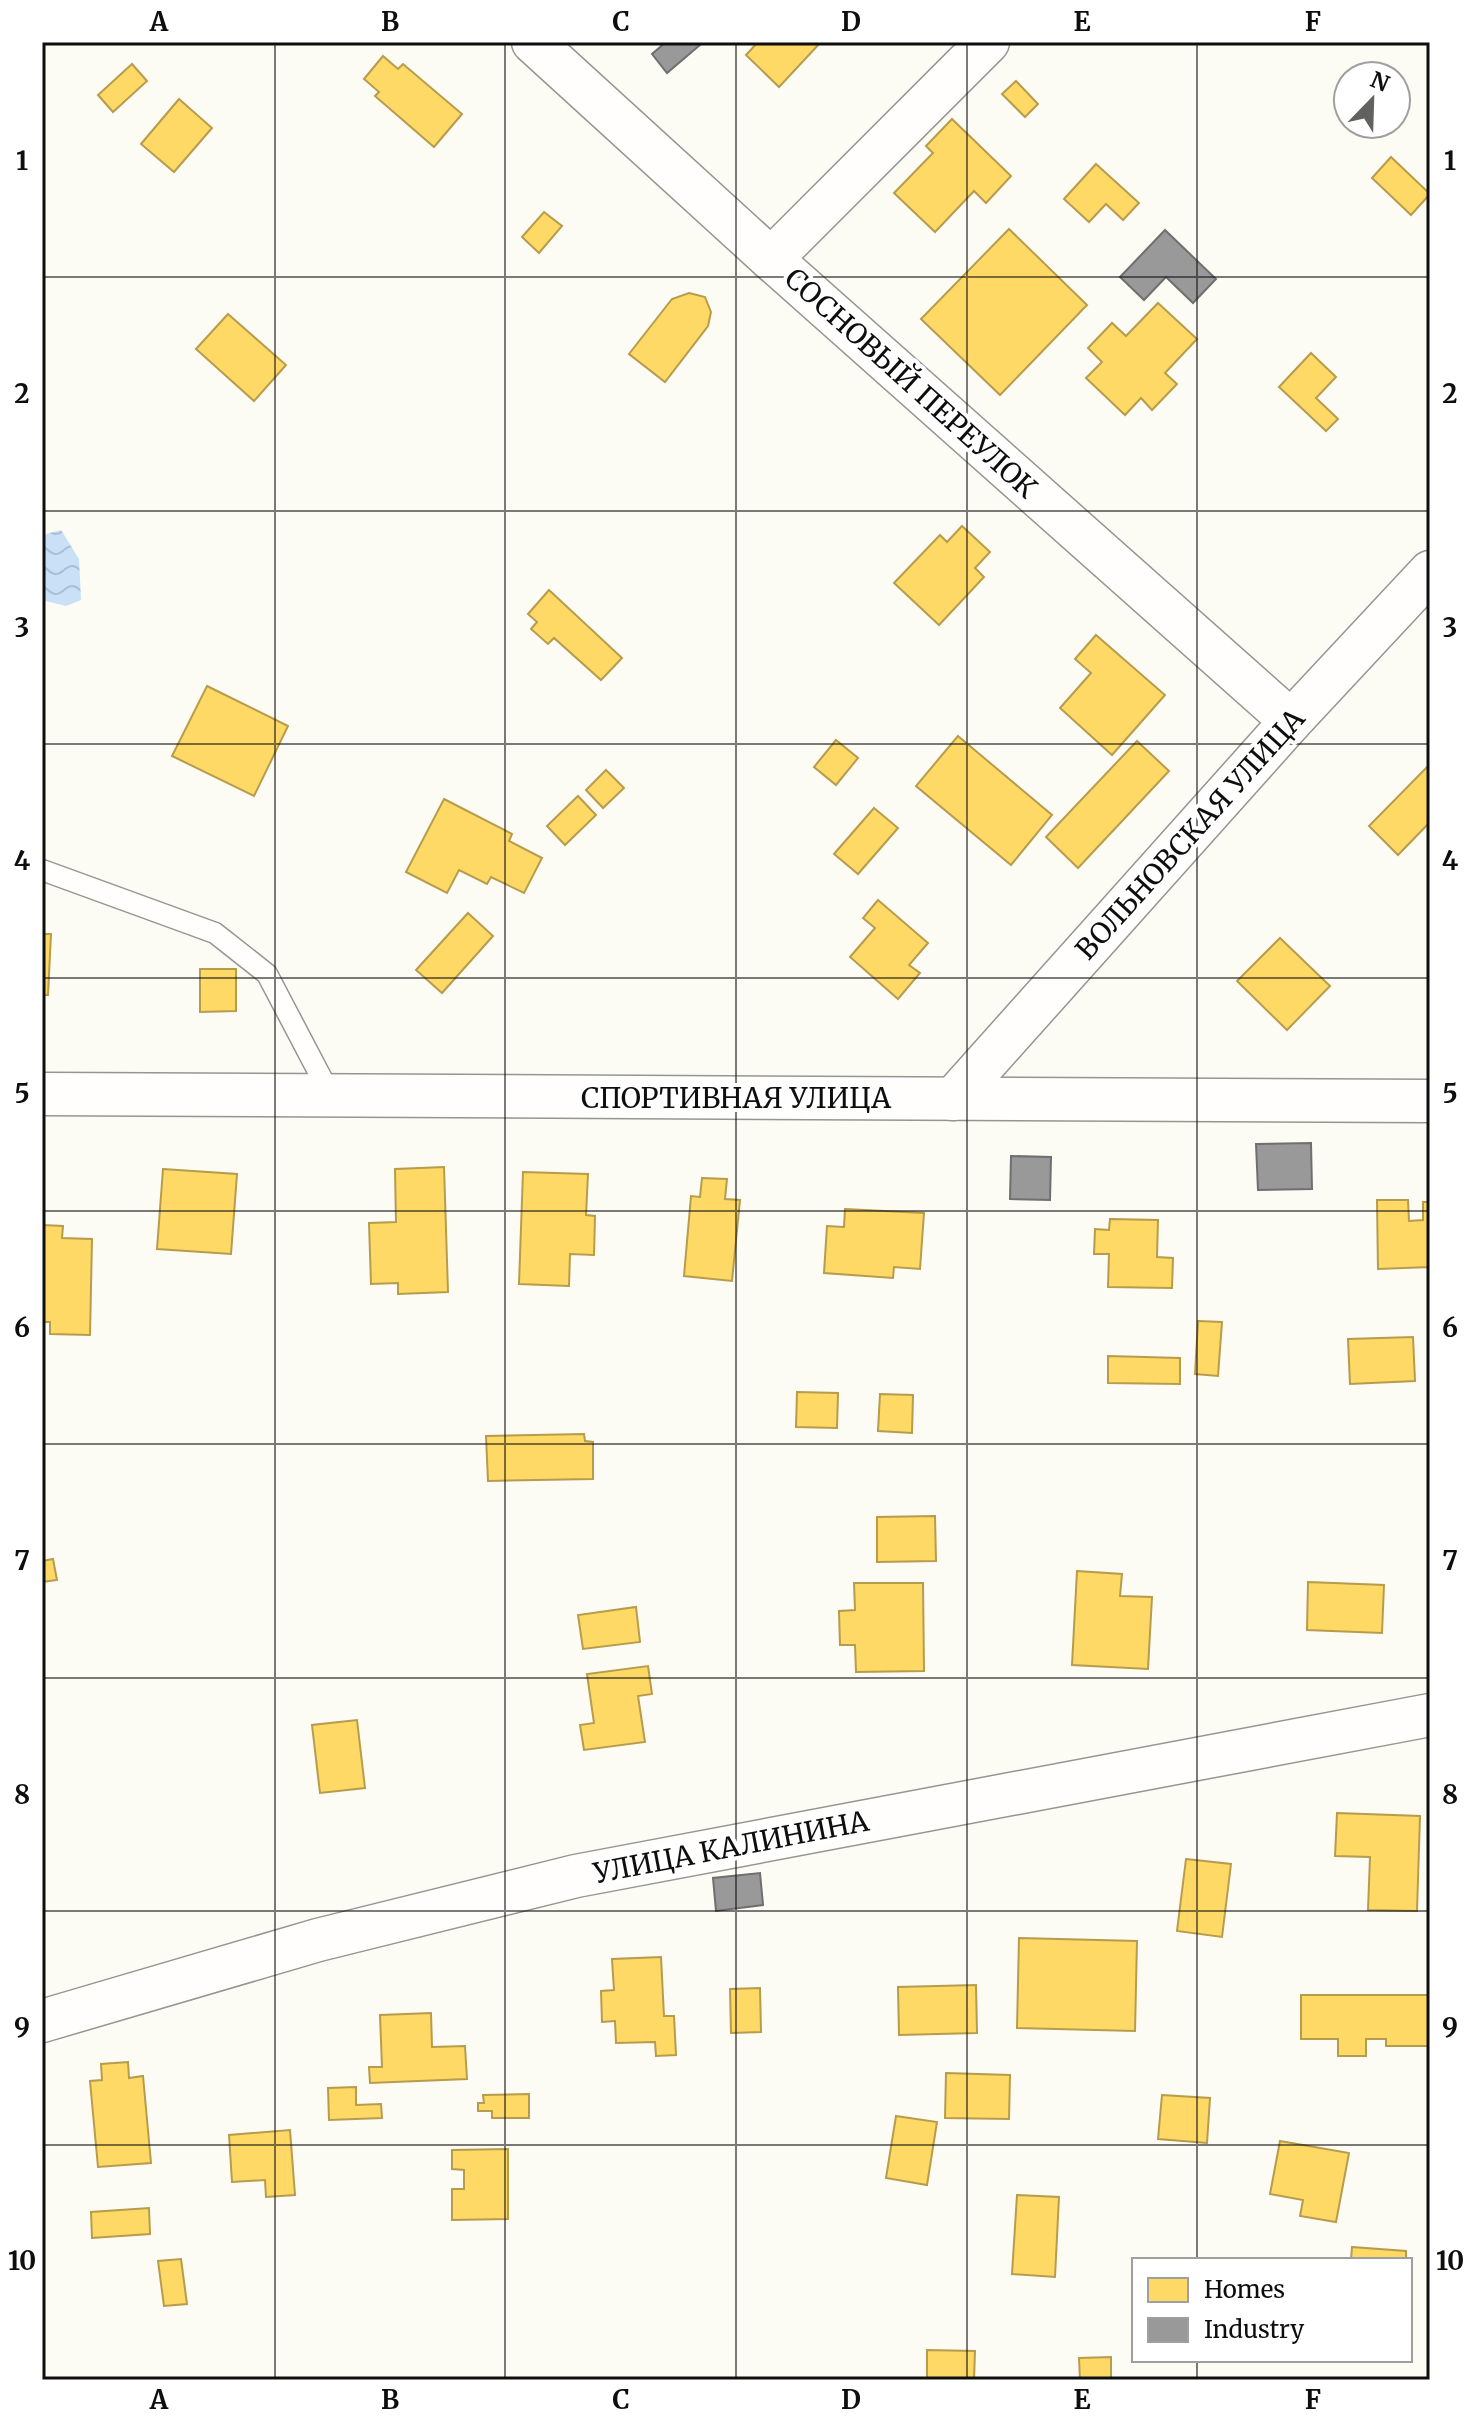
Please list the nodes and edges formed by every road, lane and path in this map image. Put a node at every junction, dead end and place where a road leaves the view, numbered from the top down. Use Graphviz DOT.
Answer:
graph roads {
  1 [pos="533,42"];
  2 [pos="988,42"];
  3 [pos="771,259"];
  4 [pos="1430,572"];
  5 [pos="1291,721"];
  6 [pos="42,870"];
  7 [pos="42,1094"];
  8 [pos="332,1096"];
  9 [pos="953,1099"];
  10 [pos="1430,1101"];
  11 [pos="1430,1715"];
  12 [pos="42,2021"];
  1 -- 3 [label="street, СОСНОВЫЙ ПЕРЕУЛОК"];
  2 -- 3 [label="street"];
  3 -- 5 [label="street, СОСНОВЫЙ ПЕРЕУЛОК"];
  4 -- 5 [label="street, ВОЛЬНОВСКАЯ УЛИЦА"];
  5 -- 9 [label="street, ВОЛЬНОВСКАЯ УЛИЦА"];
  6 -- 8 [label="lane"];
  7 -- 8 [label="street, СПОРТИВНАЯ УЛИЦА"];
  8 -- 9 [label="street, СПОРТИВНАЯ УЛИЦА"];
  9 -- 10 [label="street, СПОРТИВНАЯ УЛИЦА"];
  11 -- 12 [label="street, УЛИЦА КАЛИНИНА"];
}
